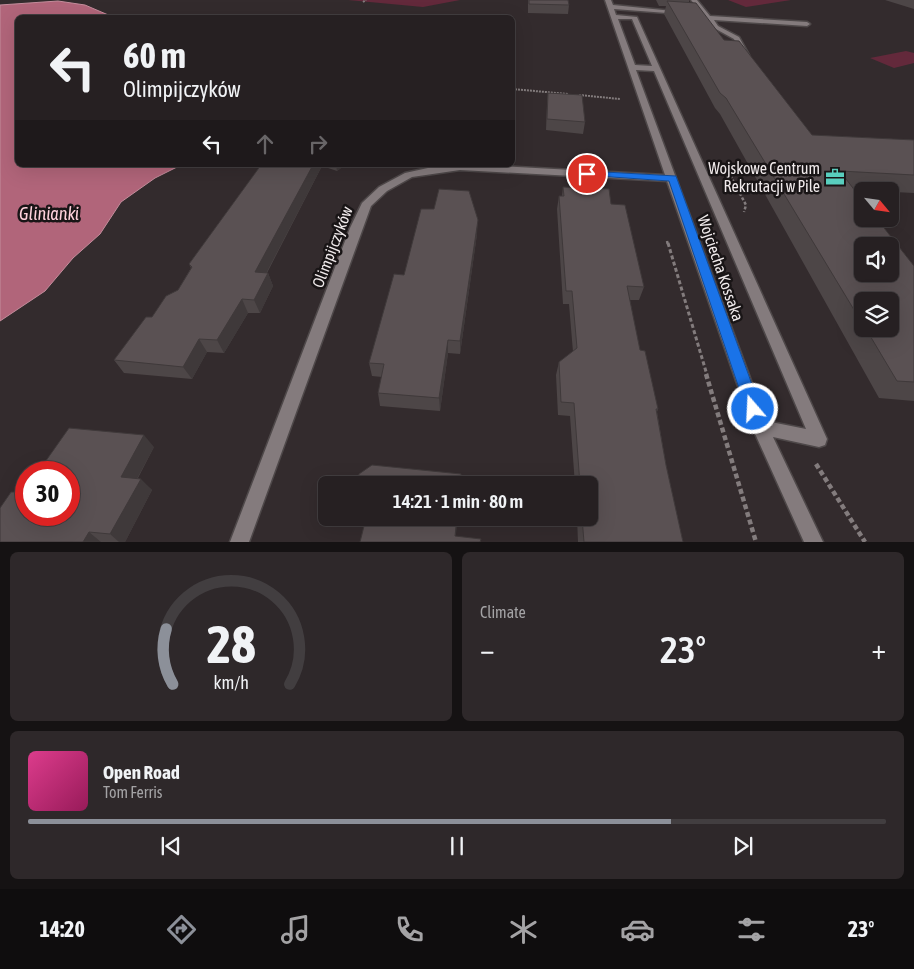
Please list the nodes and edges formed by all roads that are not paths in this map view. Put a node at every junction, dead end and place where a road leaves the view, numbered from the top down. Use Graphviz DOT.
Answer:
graph roads {
  1 [pos="694,0"];
  2 [pos="611,8"];
  3 [pos="685,12"];
  4 [pos="694,12"];
  5 [pos="706,15"];
  6 [pos="807,24"];
  7 [pos="752,64"];
  8 [pos="632,67"];
  9 [pos="657,69"];
  10 [pos="673,178"];
  11 [pos="760,427"];
  12 [pos="239,542"];
  13 [pos="814,542"];
  1 -- 5 [label="street"];
  2 -- 3 [label="street"];
  2 -- 8 [label="street, Wojciecha Kossaka"];
  2 -- 9 [label="street"];
  4 -- 5 [label="street"];
  5 -- 6 [label="street"];
  5 -- 7 [label="street"];
  8 -- 9 [label="street"];
  8 -- 10 [label="street, Wojciecha Kossaka"];
  9 -- 11 [label="street"];
  10 -- 11 [label="street, Wojciecha Kossaka"];
  10 -- 12 [label="street, Olimpijczyków"];
  11 -- 13 [label="street, Wojciecha Kossaka"];
}
